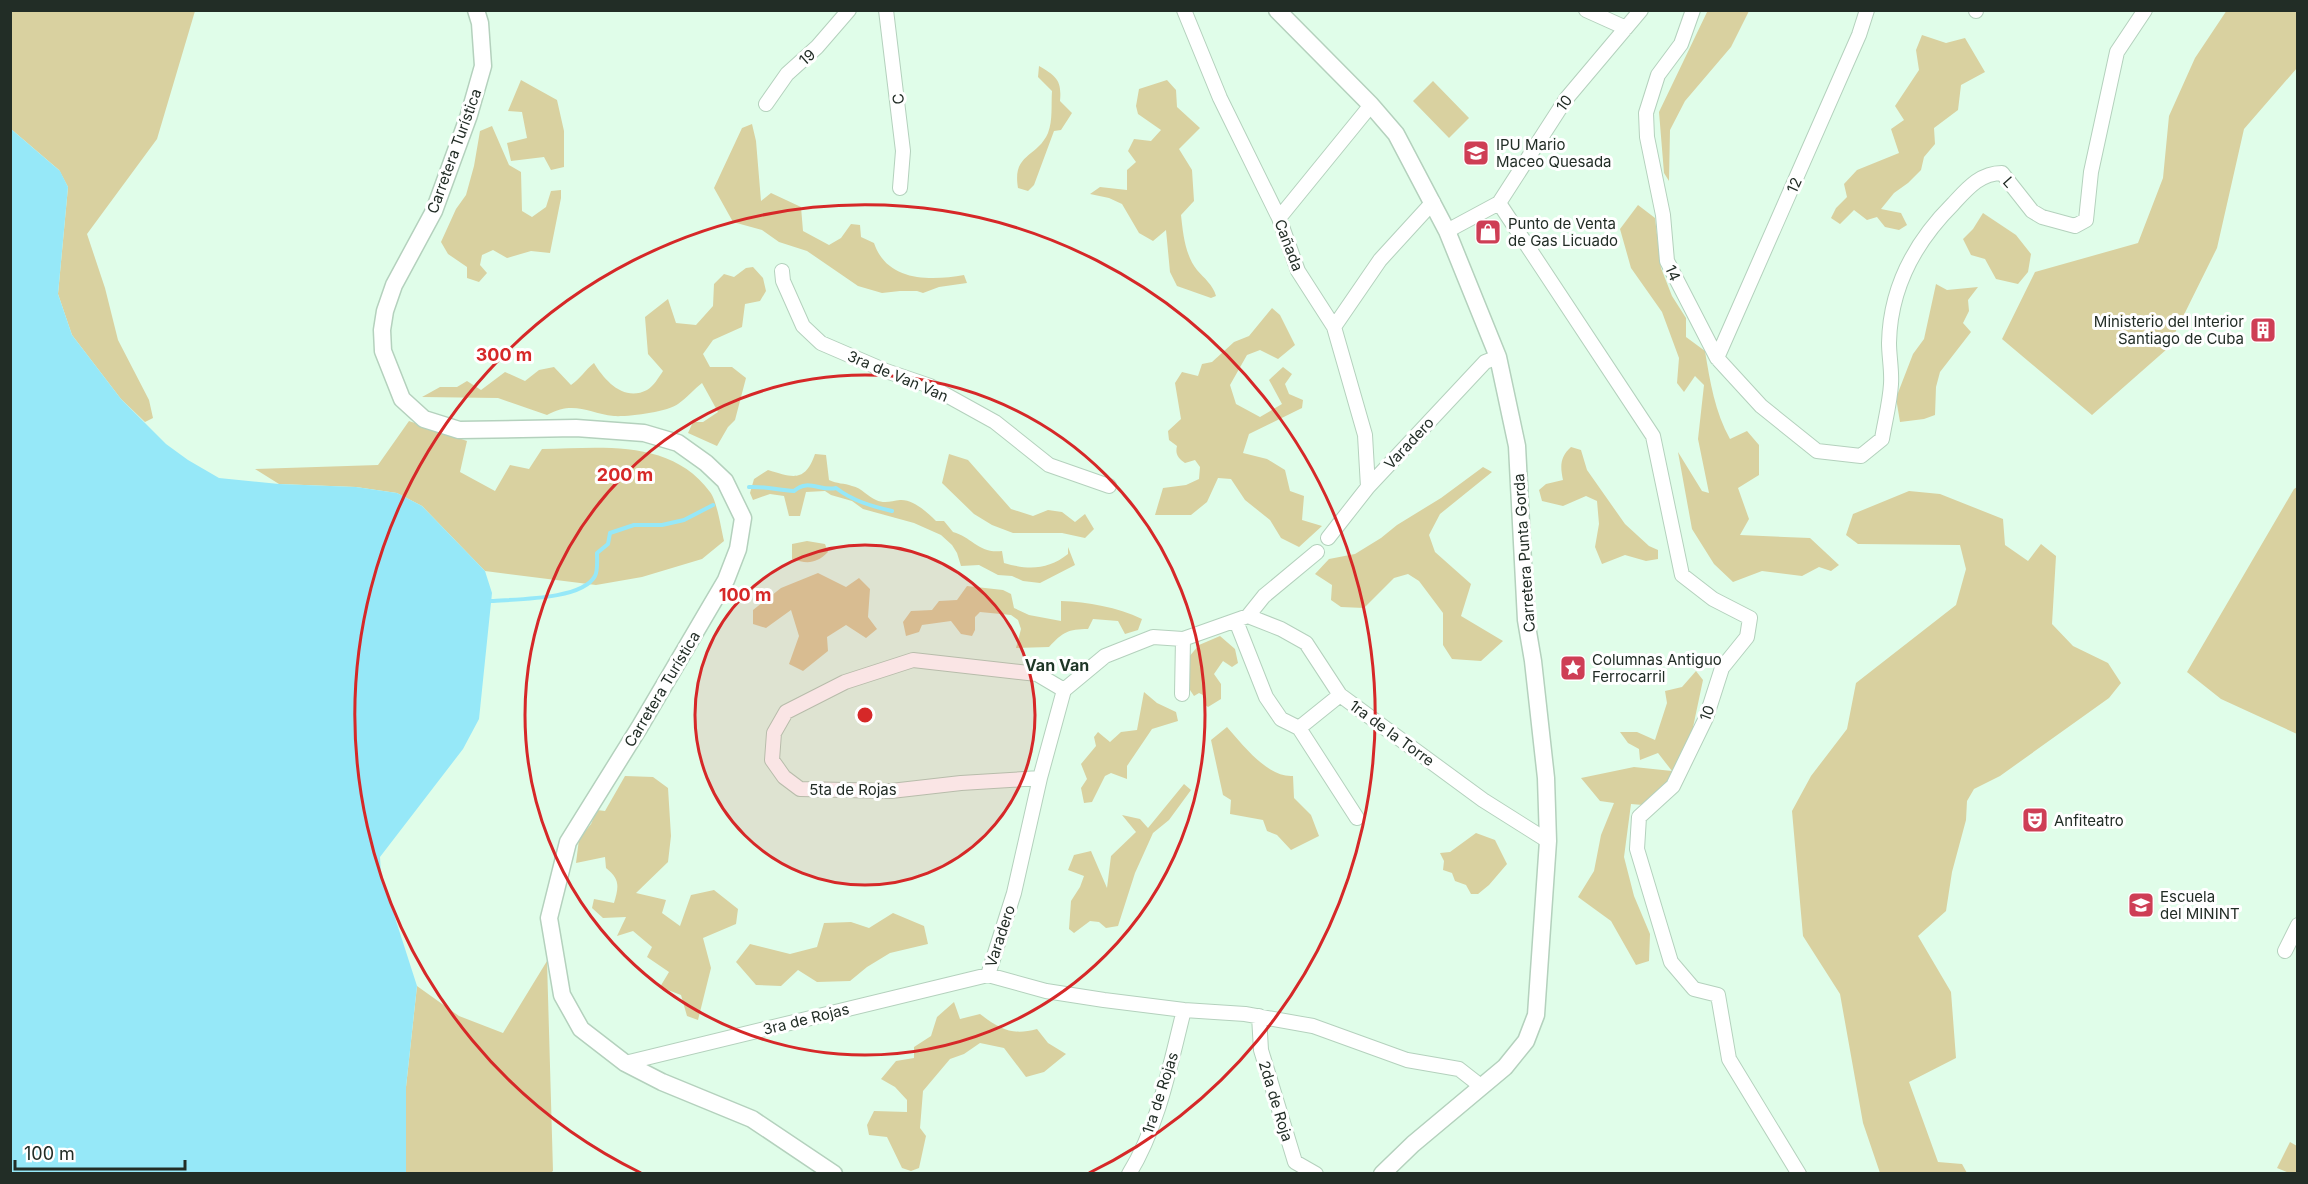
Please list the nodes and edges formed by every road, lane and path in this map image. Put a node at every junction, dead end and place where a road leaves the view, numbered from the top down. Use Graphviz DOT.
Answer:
graph roads {
  1 [pos="476,10"];
  2 [pos="849,10"];
  3 [pos="886,10"];
  4 [pos="1184,10"];
  5 [pos="1586,10"];
  6 [pos="1641,10"];
  7 [pos="1693,10"];
  8 [pos="1867,10"];
  9 [pos="2145,10"];
  10 [pos="1284,13"];
  11 [pos="1626,28"];
  12 [pos="766,104"];
  13 [pos="1371,105"];
  14 [pos="900,188"];
  15 [pos="1433,202"];
  16 [pos="1499,203"];
  17 [pos="1279,218"];
  18 [pos="1447,231"];
  19 [pos="783,271"];
  20 [pos="1334,327"];
  21 [pos="1498,357"];
  22 [pos="1717,358"];
  23 [pos="1861,456"];
  24 [pos="1109,486"];
  25 [pos="1368,487"];
  26 [pos="1328,538"];
  27 [pos="1317,552"];
  28 [pos="1242,619"];
  29 [pos="1183,639"];
  30 [pos="1064,690"];
  31 [pos="1182,694"];
  32 [pos="1340,694"];
  33 [pos="1299,728"];
  34 [pos="1040,778"];
  35 [pos="1357,818"];
  36 [pos="1548,841"];
  37 [pos="2298,925"];
  38 [pos="2285,951"];
  39 [pos="988,975"];
  40 [pos="1184,1010"];
  41 [pos="1259,1016"];
  42 [pos="625,1063"];
  43 [pos="1482,1087"];
  44 [pos="834,1173"];
  45 [pos="1129,1173"];
  46 [pos="1316,1173"];
  47 [pos="1382,1173"];
  48 [pos="1799,1173"];
  1 -- 42 [label="main road, Carretera Turística"];
  2 -- 12 [label="street, 19"];
  3 -- 14 [label="street, C"];
  4 -- 17 [label="street, Cañada"];
  5 -- 11 [label="street"];
  6 -- 11 [label="street, 10"];
  7 -- 22 [label="street, 14"];
  8 -- 22 [label="street, 12"];
  9 -- 23 [label="street, L"];
  10 -- 13 [label="main road, Carretera Punta Gorda"];
  11 -- 16 [label="street, 10"];
  13 -- 15 [label="main road, Carretera Punta Gorda"];
  13 -- 17 [label="street"];
  15 -- 18 [label="main road, Carretera Punta Gorda"];
  15 -- 20 [label="street"];
  16 -- 18 [label="street, 10"];
  16 -- 48 [label="street, 10"];
  17 -- 20 [label="street, Cañada"];
  18 -- 21 [label="main road, Carretera Punta Gorda"];
  19 -- 24 [label="street, 3ra de Van Van"];
  20 -- 25 [label="street, Cañada"];
  21 -- 25 [label="street, Varadero"];
  21 -- 36 [label="main road, Carretera Punta Gorda"];
  22 -- 23 [label="street, 14"];
  25 -- 26 [label="street, Varadero"];
  27 -- 28 [label="street"];
  28 -- 29 [label="street"];
  28 -- 32 [label="street, 1ra de la Torre"];
  28 -- 33 [label="street"];
  29 -- 30 [label="street"];
  29 -- 31 [label="street"];
  30 -- 34 [label="street, Varadero"];
  30 -- 34 [label="street, 5ta de Rojas"];
  32 -- 33 [label="street"];
  32 -- 36 [label="street, 1ra de la Torre"];
  33 -- 35 [label="street"];
  34 -- 39 [label="street, Varadero"];
  36 -- 43 [label="main road, Carretera Punta Gorda"];
  37 -- 38 [label="street"];
  39 -- 40 [label="street, Varadero"];
  39 -- 42 [label="street, 3ra de Rojas"];
  40 -- 41 [label="street, Varadero"];
  40 -- 45 [label="street, 1ra de Rojas"];
  41 -- 43 [label="street, Varadero"];
  41 -- 46 [label="street, 2da de Roja"];
  42 -- 44 [label="main road, Carretera Turística"];
  43 -- 47 [label="main road, Carretera Punta Gorda"];
}
